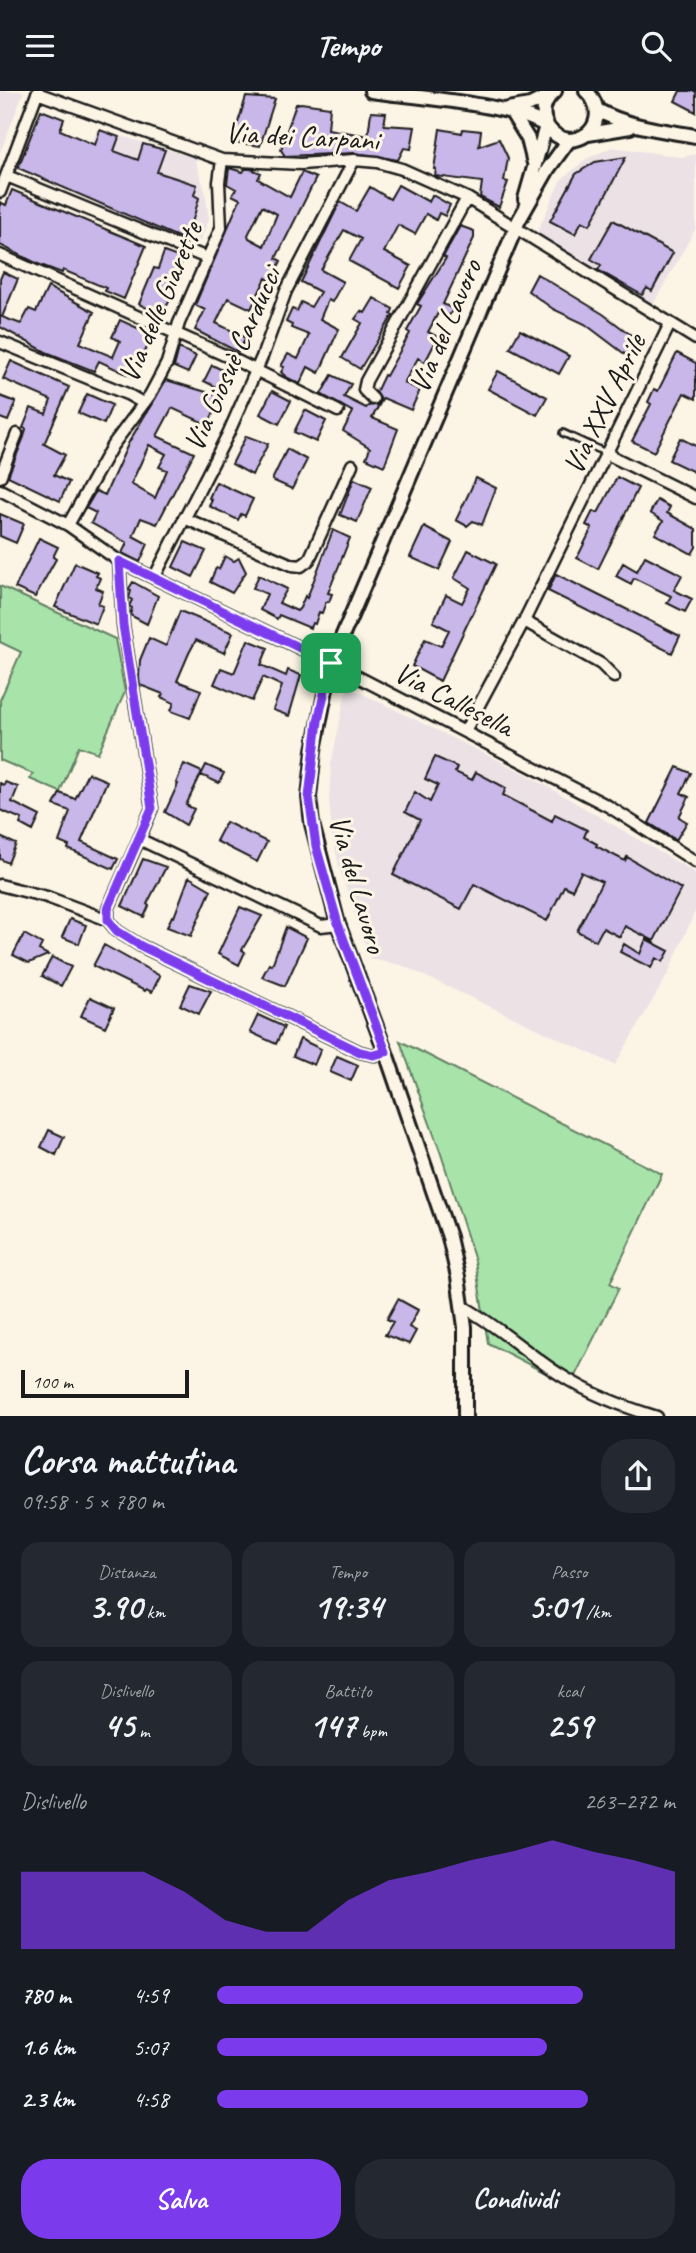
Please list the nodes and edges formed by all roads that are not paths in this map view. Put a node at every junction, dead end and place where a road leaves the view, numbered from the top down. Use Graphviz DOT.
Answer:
graph roads {
  1 [pos="371,91"];
  2 [pos="586,91"];
  3 [pos="37,92"];
  4 [pos="552,93"];
  5 [pos="597,110"];
  6 [pos="506,111"];
  7 [pos="546,126"];
  8 [pos="637,126"];
  9 [pos="588,134"];
  10 [pos="696,136"];
  11 [pos="569,141"];
  12 [pos="222,160"];
  13 [pos="354,160"];
  14 [pos="534,166"];
  15 [pos="7,176"];
  16 [pos="0,191"];
  17 [pos="467,198"];
  18 [pos="517,224"];
  19 [pos="0,255"];
  20 [pos="207,258"];
  21 [pos="670,324"];
  22 [pos="176,334"];
  23 [pos="696,339"];
  24 [pos="0,342"];
  25 [pos="256,371"];
  26 [pos="373,399"];
  27 [pos="143,403"];
  28 [pos="338,411"];
  29 [pos="17,433"];
  30 [pos="563,433"];
  31 [pos="605,453"];
  32 [pos="352,465"];
  33 [pos="0,477"];
  34 [pos="0,490"];
  35 [pos="696,498"];
  36 [pos="184,518"];
  37 [pos="68,525"];
  38 [pos="119,561"];
  39 [pos="155,578"];
  40 [pos="524,621"];
  41 [pos="331,663"];
  42 [pos="614,677"];
  43 [pos="465,731"];
  44 [pos="139,839"];
  45 [pos="696,862"];
  46 [pos="0,884"];
  47 [pos="108,920"];
  48 [pos="338,924"];
  49 [pos="386,1052"];
  50 [pos="462,1306"];
  51 [pos="466,1416"];
  52 [pos="657,1416"];
  1 -- 6 [label="street"];
  2 -- 5 [label="street"];
  3 -- 12 [label="street, Via dei Carpani"];
  3 -- 15 [label="street"];
  4 -- 6 [label="street"];
  4 -- 7 [label="street, Via del Lavoro"];
  5 -- 8 [label="street"];
  5 -- 9 [label="street"];
  6 -- 7 [label="street"];
  6 -- 14 [label="street"];
  7 -- 11 [label="street"];
  7 -- 14 [label="street, Via del Lavoro"];
  8 -- 9 [label="street"];
  8 -- 10 [label="street"];
  9 -- 11 [label="street"];
  11 -- 18 [label="street, Via del Lavoro"];
  12 -- 13 [label="street, Via dei Carpani"];
  12 -- 20 [label="street, Via delle Giarette"];
  13 -- 17 [label="street, Via dei Carpani"];
  13 -- 25 [label="street, Via Giosuè Carducci"];
  14 -- 18 [label="street, Via del Lavoro"];
  15 -- 16 [label="street"];
  15 -- 20 [label="street"];
  17 -- 18 [label="street, Via dei Carpani"];
  17 -- 26 [label="street"];
  18 -- 21 [label="street, Via dei Carpani"];
  18 -- 41 [label="street, Via del Lavoro"];
  19 -- 22 [label="street"];
  20 -- 22 [label="street, Via delle Giarette"];
  21 -- 23 [label="street, Via dei Carpani"];
  21 -- 31 [label="street, Via XXV Aprile"];
  22 -- 25 [label="street"];
  22 -- 27 [label="street, Via delle Giarette"];
  24 -- 27 [label="street"];
  25 -- 28 [label="street"];
  25 -- 36 [label="street, Via Giosuè Carducci"];
  27 -- 37 [label="street, Via delle Giarette"];
  29 -- 33 [label="street"];
  30 -- 31 [label="lane"];
  31 -- 35 [label="street"];
  31 -- 40 [label="street, Via XXV Aprile"];
  32 -- 36 [label="street"];
  34 -- 37 [label="street, Via Callesella"];
  36 -- 39 [label="street, Via Giosuè Carducci"];
  37 -- 38 [label="street, Via Callesella"];
  38 -- 39 [label="street, Via Callesella"];
  38 -- 44 [label="street"];
  39 -- 41 [label="street, Via Callesella"];
  40 -- 42 [label="street"];
  40 -- 43 [label="street, Via XXV Aprile"];
  41 -- 43 [label="street, Via Callesella"];
  41 -- 48 [label="street, Via del Lavoro"];
  43 -- 45 [label="street, Via Callesella"];
  44 -- 47 [label="street"];
  44 -- 48 [label="street"];
  46 -- 47 [label="street"];
  47 -- 49 [label="street"];
  48 -- 49 [label="street, Via del Lavoro"];
  49 -- 50 [label="street, Via del Lavoro"];
  50 -- 51 [label="street, Via del Lavoro"];
  50 -- 52 [label="street"];
}
